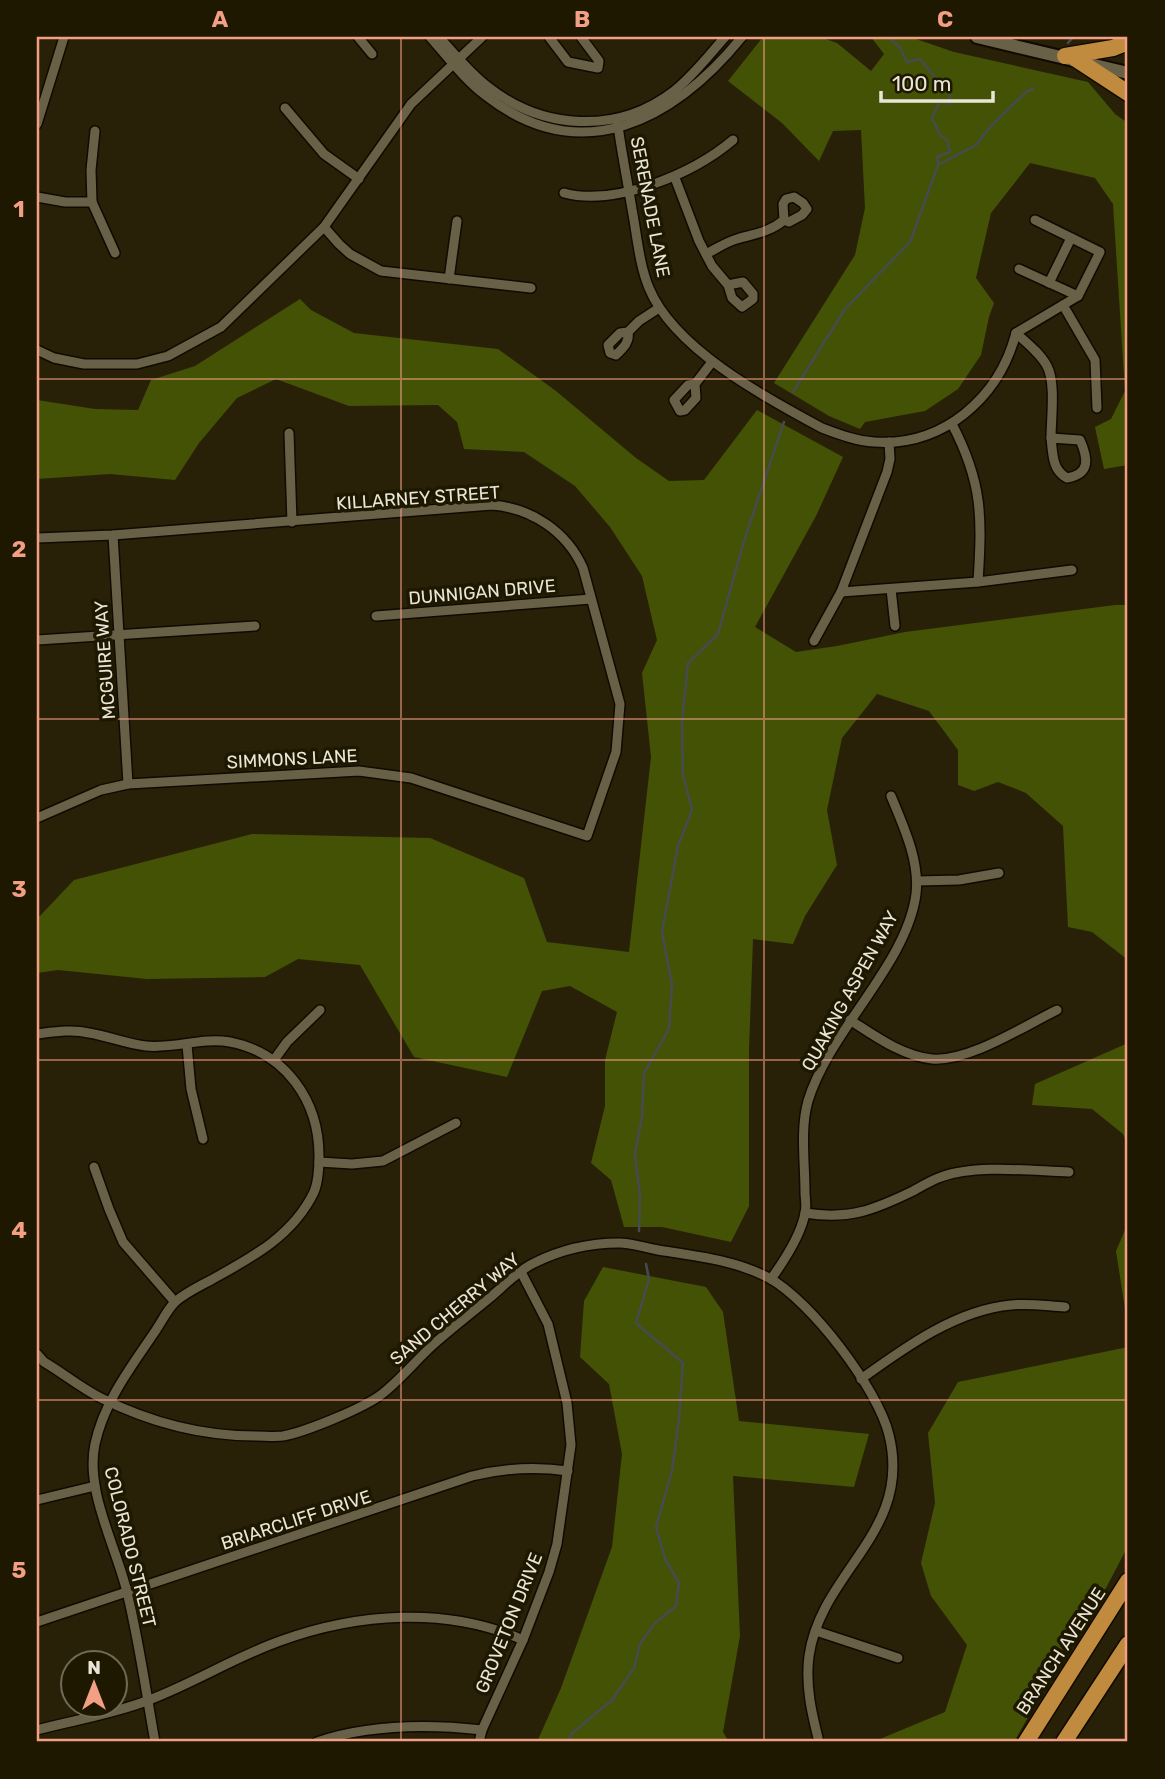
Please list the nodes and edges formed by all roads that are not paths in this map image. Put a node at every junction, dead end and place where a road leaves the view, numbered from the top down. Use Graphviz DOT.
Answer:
graph roads {
  1 [pos="64,37"];
  2 [pos="358,37"];
  3 [pos="430,37"];
  4 [pos="439,37"];
  5 [pos="482,37"];
  6 [pos="549,37"];
  7 [pos="581,37"];
  8 [pos="725,37"];
  9 [pos="742,37"];
  10 [pos="977,37"];
  11 [pos="1128,42"];
  12 [pos="372,54"];
  13 [pos="1070,58"];
  14 [pos="456,60"];
  15 [pos="1128,73"];
  16 [pos="1128,93"];
  17 [pos="285,108"];
  18 [pos="618,123"];
  19 [pos="37,124"];
  20 [pos="95,131"];
  21 [pos="733,140"];
  22 [pos="674,178"];
  23 [pos="359,179"];
  24 [pos="629,190"];
  25 [pos="564,193"];
  26 [pos="37,197"];
  27 [pos="92,202"];
  28 [pos="785,220"];
  29 [pos="1035,220"];
  30 [pos="457,221"];
  31 [pos="324,227"];
  32 [pos="1071,238"];
  33 [pos="115,253"];
  34 [pos="705,254"];
  35 [pos="1019,269"];
  36 [pos="449,279"];
  37 [pos="1049,283"];
  38 [pos="728,285"];
  39 [pos="531,288"];
  40 [pos="1078,296"];
  41 [pos="1063,305"];
  42 [pos="659,308"];
  43 [pos="628,332"];
  44 [pos="1016,333"];
  45 [pos="37,350"];
  46 [pos="712,362"];
  47 [pos="695,384"];
  48 [pos="1097,408"];
  49 [pos="952,424"];
  50 [pos="289,433"];
  51 [pos="1051,438"];
  52 [pos="889,442"];
  53 [pos="292,522"];
  54 [pos="113,535"];
  55 [pos="37,538"];
  56 [pos="1072,570"];
  57 [pos="978,582"];
  58 [pos="891,589"];
  59 [pos="841,592"];
  60 [pos="591,599"];
  61 [pos="376,616"];
  62 [pos="255,626"];
  63 [pos="895,626"];
  64 [pos="118,636"];
  65 [pos="37,640"];
  66 [pos="814,641"];
  67 [pos="128,784"];
  68 [pos="891,796"];
  69 [pos="37,818"];
  70 [pos="587,836"];
  71 [pos="999,873"];
  72 [pos="916,881"];
  73 [pos="320,1010"];
  74 [pos="1056,1010"];
  75 [pos="850,1020"];
  76 [pos="37,1034"];
  77 [pos="187,1045"];
  78 [pos="274,1060"];
  79 [pos="456,1123"];
  80 [pos="203,1139"];
  81 [pos="319,1162"];
  82 [pos="94,1167"];
  83 [pos="1069,1172"];
  84 [pos="805,1213"];
  85 [pos="521,1272"];
  86 [pos="771,1279"];
  87 [pos="175,1302"];
  88 [pos="1066,1307"];
  89 [pos="37,1354"];
  90 [pos="861,1380"];
  91 [pos="110,1402"];
  92 [pos="568,1471"];
  93 [pos="95,1486"];
  94 [pos="37,1500"];
  95 [pos="1128,1581"];
  96 [pos="128,1593"];
  97 [pos="37,1622"];
  98 [pos="816,1631"];
  99 [pos="523,1640"];
  100 [pos="1128,1644"];
  101 [pos="898,1658"];
  102 [pos="148,1701"];
  103 [pos="37,1730"];
  104 [pos="482,1730"];
  105 [pos="155,1742"];
  106 [pos="317,1742"];
  107 [pos="479,1742"];
  108 [pos="819,1742"];
  109 [pos="1026,1742"];
  110 [pos="1064,1742"];
  1 -- 19 [label="street"];
  2 -- 12 [label="street"];
  3 -- 14 [label="street"];
  4 -- 14 [label="street"];
  5 -- 14 [label="street"];
  6 -- 7 [label="street"];
  8 -- 18 [label="street"];
  9 -- 18 [label="street"];
  10 -- 13 [label="main road"];
  11 -- 13 [label="highway"];
  13 -- 15 [label="main road"];
  13 -- 16 [label="highway"];
  14 -- 18 [label="street"];
  14 -- 23 [label="street"];
  17 -- 23 [label="street"];
  18 -- 24 [label="street, SERENADE LANE"];
  20 -- 27 [label="street"];
  21 -- 22 [label="street"];
  22 -- 24 [label="street"];
  22 -- 34 [label="street"];
  23 -- 31 [label="street"];
  24 -- 25 [label="street"];
  24 -- 42 [label="street, SERENADE LANE"];
  26 -- 27 [label="street"];
  27 -- 33 [label="street"];
  28 -- 34 [label="street"];
  29 -- 32 [label="street"];
  30 -- 36 [label="street"];
  31 -- 36 [label="street"];
  31 -- 45 [label="street"];
  32 -- 37 [label="street"];
  32 -- 40 [label="street"];
  34 -- 38 [label="street"];
  35 -- 37 [label="street"];
  36 -- 39 [label="street"];
  37 -- 40 [label="street"];
  40 -- 41 [label="street"];
  41 -- 44 [label="street"];
  41 -- 48 [label="street"];
  42 -- 43 [label="street"];
  42 -- 46 [label="street, SERENADE LANE"];
  44 -- 49 [label="street, SERENADE LANE"];
  44 -- 51 [label="street"];
  46 -- 47 [label="street"];
  46 -- 52 [label="street, SERENADE LANE"];
  49 -- 52 [label="street, SERENADE LANE"];
  49 -- 57 [label="street"];
  50 -- 53 [label="street"];
  51 -- 51 [label="street"];
  52 -- 59 [label="street"];
  53 -- 54 [label="street, KILLARNEY STREET"];
  53 -- 60 [label="street, KILLARNEY STREET"];
  54 -- 55 [label="street, KILLARNEY STREET"];
  54 -- 64 [label="street, MCGUIRE WAY"];
  56 -- 57 [label="street"];
  57 -- 58 [label="street"];
  58 -- 59 [label="street"];
  58 -- 63 [label="street"];
  59 -- 66 [label="street"];
  60 -- 61 [label="street, DUNNIGAN DRIVE"];
  60 -- 70 [label="street, KILLARNEY STREET"];
  62 -- 64 [label="street"];
  64 -- 65 [label="street"];
  64 -- 67 [label="street, MCGUIRE WAY"];
  67 -- 69 [label="street, SIMMONS LANE"];
  67 -- 70 [label="street, SIMMONS LANE"];
  68 -- 72 [label="street, QUAKING ASPEN WAY"];
  71 -- 72 [label="street"];
  72 -- 75 [label="street, QUAKING ASPEN WAY"];
  73 -- 78 [label="street"];
  74 -- 75 [label="street"];
  75 -- 84 [label="street, QUAKING ASPEN WAY"];
  76 -- 77 [label="street"];
  77 -- 78 [label="street"];
  77 -- 80 [label="street"];
  78 -- 81 [label="street"];
  79 -- 81 [label="street"];
  81 -- 87 [label="street"];
  82 -- 87 [label="street"];
  83 -- 84 [label="street"];
  84 -- 86 [label="street, QUAKING ASPEN WAY"];
  85 -- 86 [label="street, SAND CHERRY WAY"];
  85 -- 91 [label="street, SAND CHERRY WAY"];
  85 -- 92 [label="street, GROVETON DRIVE"];
  86 -- 90 [label="street, SAND CHERRY WAY"];
  87 -- 91 [label="street, COLORADO STREET"];
  88 -- 90 [label="street"];
  89 -- 91 [label="street, SAND CHERRY WAY"];
  90 -- 98 [label="street, SAND CHERRY WAY"];
  91 -- 93 [label="street, COLORADO STREET"];
  92 -- 96 [label="street, BRIARCLIFF DRIVE"];
  92 -- 99 [label="street, GROVETON DRIVE"];
  93 -- 94 [label="street"];
  93 -- 96 [label="street, COLORADO STREET"];
  95 -- 109 [label="highway, BRANCH AVENUE"];
  96 -- 97 [label="street, BRIARCLIFF DRIVE"];
  96 -- 102 [label="street, COLORADO STREET"];
  98 -- 101 [label="street"];
  98 -- 108 [label="street, SAND CHERRY WAY"];
  99 -- 102 [label="street"];
  99 -- 104 [label="street, GROVETON DRIVE"];
  100 -- 110 [label="highway"];
  102 -- 103 [label="street"];
  102 -- 105 [label="street, COLORADO STREET"];
  104 -- 106 [label="street"];
  104 -- 107 [label="street, GROVETON DRIVE"];
}
